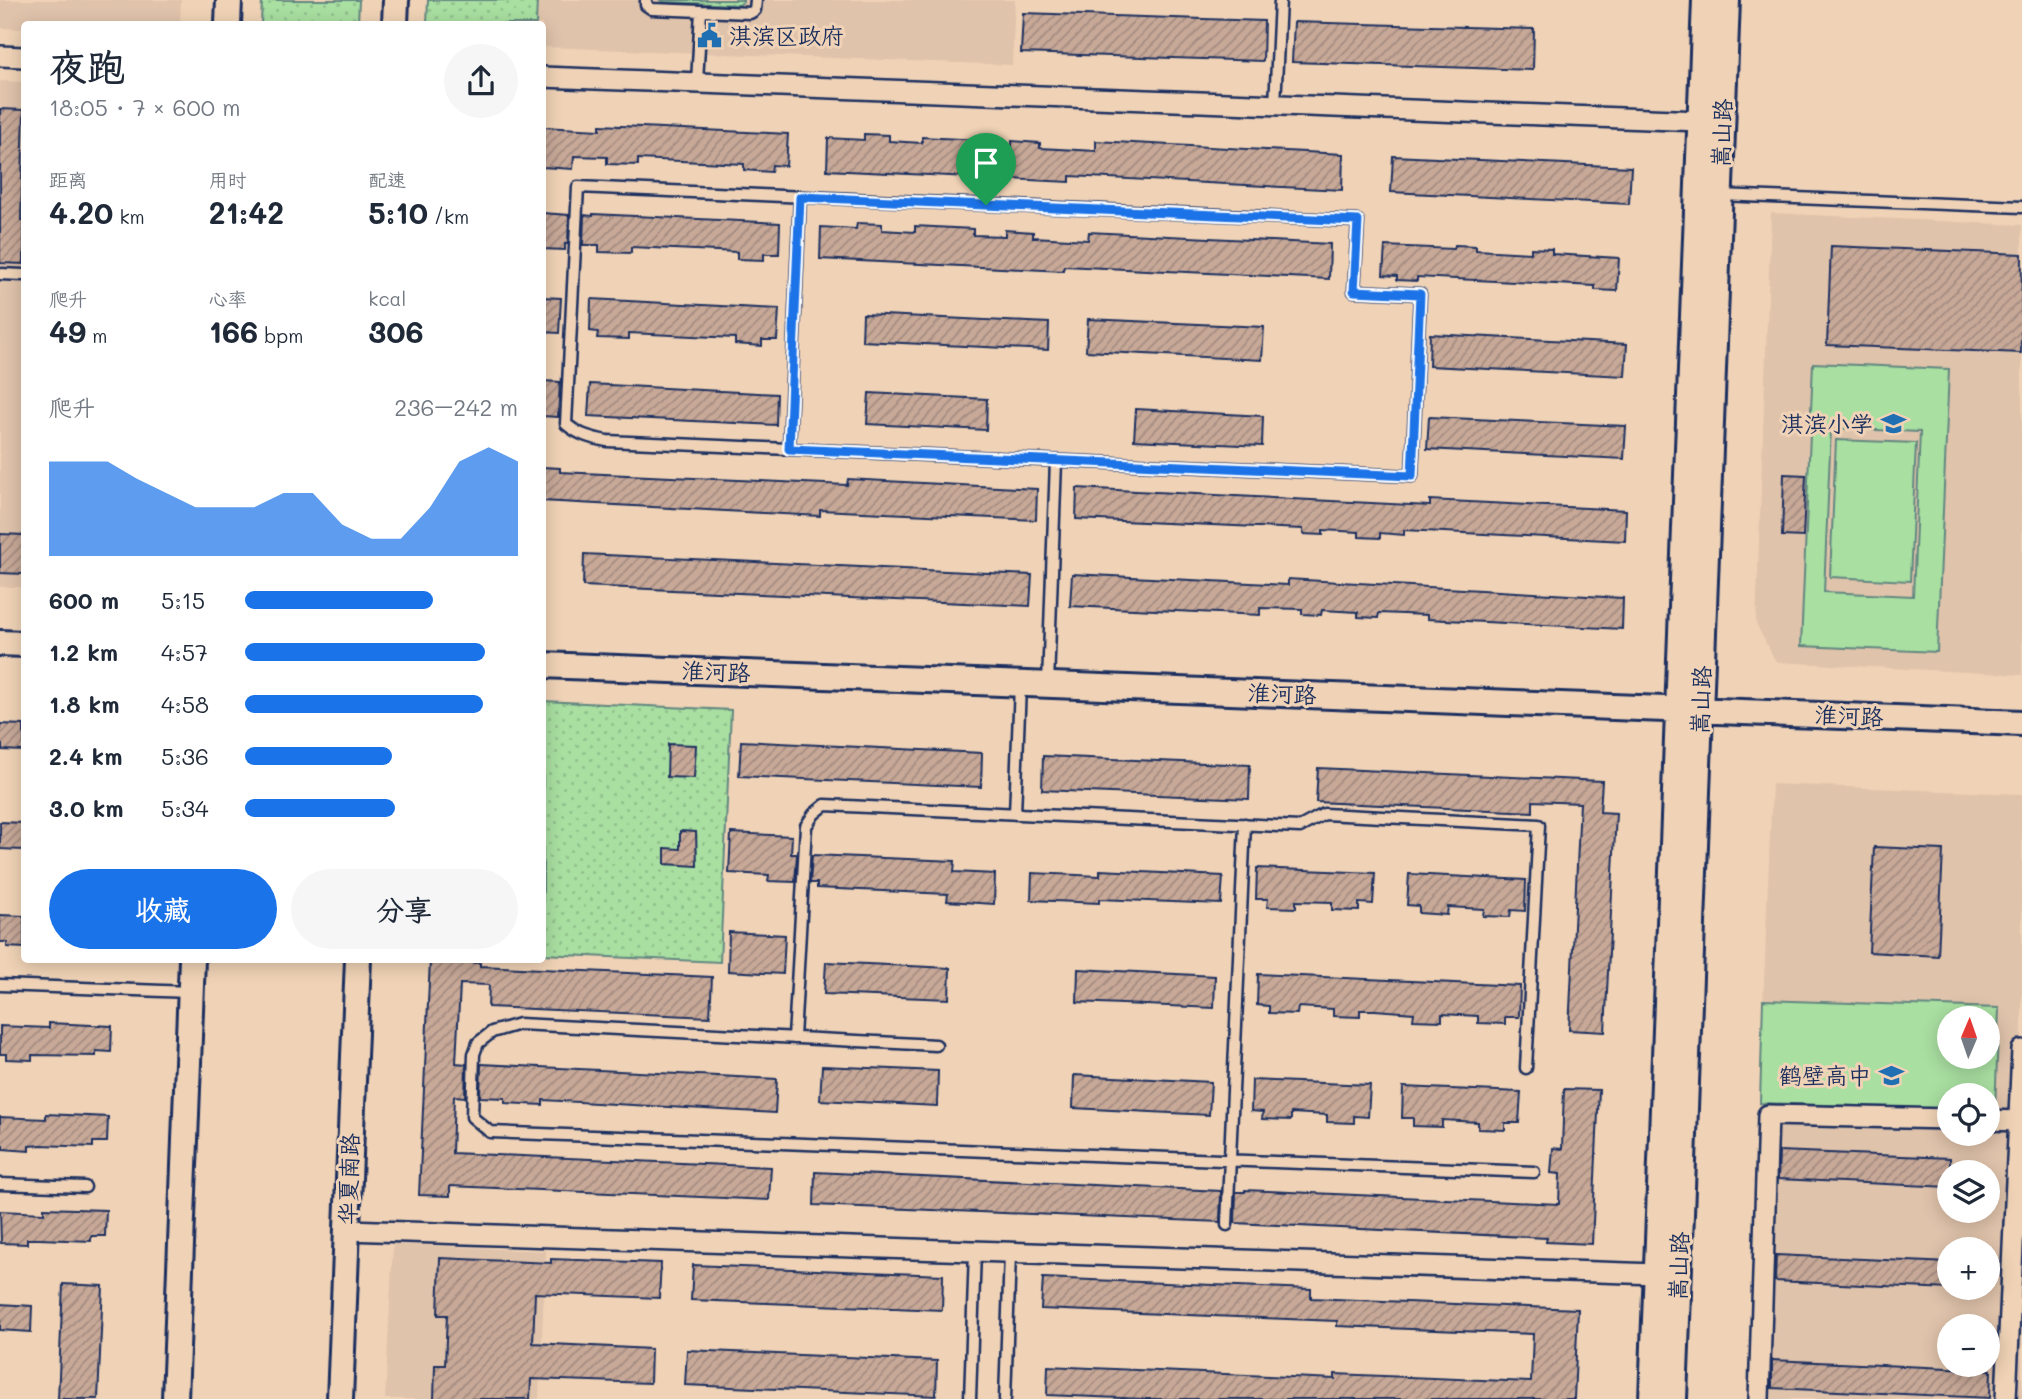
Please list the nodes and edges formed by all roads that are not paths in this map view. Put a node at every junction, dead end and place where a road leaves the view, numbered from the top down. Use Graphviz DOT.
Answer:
graph roads {
  1 [pos="229,0"];
  2 [pos="396,0"];
  3 [pos="646,0"];
  4 [pos="756,0"];
  5 [pos="1280,0"];
  6 [pos="1705,0"];
  7 [pos="1727,0"];
  8 [pos="701,11"];
  9 [pos="228,21"];
  10 [pos="395,21"];
  11 [pos="0,56"];
  12 [pos="21,57"];
  13 [pos="546,76"];
  14 [pos="697,82"];
  15 [pos="1275,104"];
  16 [pos="1701,121"];
  17 [pos="1720,195"];
  18 [pos="800,197"];
  19 [pos="2022,207"];
  20 [pos="0,274"];
  21 [pos="21,275"];
  22 [pos="789,449"];
  23 [pos="1056,461"];
  24 [pos="0,643"];
  25 [pos="21,644"];
  26 [pos="546,665"];
  27 [pos="1020,684"];
  28 [pos="1048,685"];
  29 [pos="1689,710"];
  30 [pos="2022,723"];
  31 [pos="1015,814"];
  32 [pos="1245,824"];
  33 [pos="192,963"];
  34 [pos="358,963"];
  35 [pos="0,985"];
  36 [pos="191,992"];
  37 [pos="794,1038"];
  38 [pos="936,1045"];
  39 [pos="2022,1050"];
  40 [pos="1526,1068"];
  41 [pos="1937,1119"];
  42 [pos="2000,1120"];
  43 [pos="2019,1121"];
  44 [pos="1230,1160"];
  45 [pos="1534,1171"];
  46 [pos="0,1184"];
  47 [pos="85,1187"];
  48 [pos="1227,1225"];
  49 [pos="347,1230"];
  50 [pos="975,1251"];
  51 [pos="1010,1252"];
  52 [pos="1657,1275"];
  53 [pos="175,1399"];
  54 [pos="340,1399"];
  55 [pos="970,1399"];
  56 [pos="1005,1399"];
  57 [pos="1652,1399"];
  58 [pos="1674,1399"];
  59 [pos="1759,1399"];
  60 [pos="2006,1399"];
  1 -- 9 [label="street"];
  2 -- 10 [label="street"];
  3 -- 8 [label="lane"];
  4 -- 8 [label="lane"];
  5 -- 15 [label="lane"];
  6 -- 16 [label="street, 嵩山路"];
  7 -- 17 [label="street, 嵩山路"];
  8 -- 14 [label="lane"];
  11 -- 12 [label="street"];
  13 -- 14 [label="street"];
  14 -- 15 [label="street"];
  15 -- 16 [label="street"];
  16 -- 29 [label="street, 嵩山路"];
  17 -- 19 [label="lane"];
  17 -- 29 [label="street, 嵩山路"];
  18 -- 22 [label="lane"];
  18 -- 22 [label="lane"];
  18 -- 23 [label="lane"];
  20 -- 21 [label="lane"];
  22 -- 23 [label="lane"];
  23 -- 28 [label="lane"];
  24 -- 25 [label="street"];
  26 -- 27 [label="street, 淮河路"];
  27 -- 28 [label="street, 淮河路"];
  27 -- 31 [label="lane"];
  28 -- 29 [label="street, 淮河路"];
  29 -- 30 [label="street, 淮河路"];
  29 -- 52 [label="street, 嵩山路"];
  29 -- 58 [label="street, 嵩山路"];
  31 -- 32 [label="lane"];
  31 -- 37 [label="lane"];
  32 -- 40 [label="lane"];
  32 -- 44 [label="lane"];
  33 -- 36 [label="street"];
  34 -- 49 [label="street, 华夏南路"];
  35 -- 36 [label="lane"];
  36 -- 53 [label="street"];
  37 -- 38 [label="lane"];
  37 -- 44 [label="lane"];
  39 -- 43 [label="street"];
  41 -- 59 [label="street"];
  42 -- 43 [label="street"];
  43 -- 60 [label="street"];
  44 -- 45 [label="lane"];
  44 -- 48 [label="lane"];
  46 -- 47 [label="lane"];
  49 -- 50 [label="street"];
  49 -- 54 [label="street, 华夏南路"];
  50 -- 51 [label="street"];
  50 -- 55 [label="lane"];
  51 -- 52 [label="street"];
  51 -- 56 [label="lane"];
  52 -- 57 [label="street, 嵩山路"];
}
